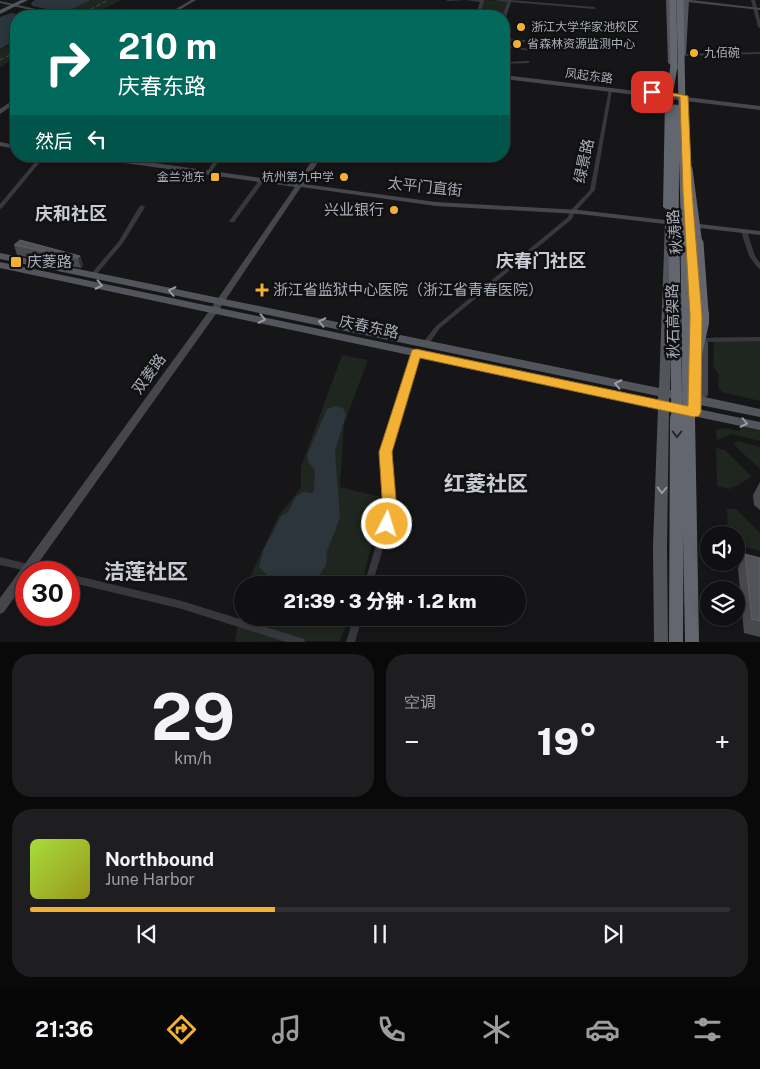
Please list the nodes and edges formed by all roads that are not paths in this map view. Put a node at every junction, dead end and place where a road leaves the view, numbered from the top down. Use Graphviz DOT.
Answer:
graph roads {
  1 [pos="24,0"];
  2 [pos="194,0"];
  3 [pos="200,0"];
  4 [pos="448,0"];
  5 [pos="466,0"];
  6 [pos="496,0"];
  7 [pos="566,0"];
  8 [pos="671,0"];
  9 [pos="682,0"];
  10 [pos="753,0"];
  11 [pos="482,1"];
  12 [pos="510,1"];
  13 [pos="537,1"];
  14 [pos="10,4"];
  15 [pos="565,5"];
  16 [pos="594,8"];
  17 [pos="757,8"];
  18 [pos="31,10"];
  19 [pos="36,10"];
  20 [pos="176,10"];
  21 [pos="182,10"];
  22 [pos="507,10"];
  23 [pos="0,11"];
  24 [pos="760,27"];
  25 [pos="510,40"];
  26 [pos="510,47"];
  27 [pos="760,53"];
  28 [pos="683,55"];
  29 [pos="528,62"];
  30 [pos="510,63"];
  31 [pos="674,66"];
  32 [pos="510,77"];
  33 [pos="510,77"];
  34 [pos="610,90"];
  35 [pos="672,96"];
  36 [pos="684,98"];
  37 [pos="10,104"];
  38 [pos="760,104"];
  39 [pos="760,108"];
  40 [pos="0,112"];
  41 [pos="683,134"];
  42 [pos="38,162"];
  43 [pos="131,162"];
  44 [pos="216,162"];
  45 [pos="315,162"];
  46 [pos="208,173"];
  47 [pos="261,181"];
  48 [pos="300,186"];
  49 [pos="0,207"];
  50 [pos="142,207"];
  51 [pos="668,207"];
  52 [pos="572,212"];
  53 [pos="232,221"];
  54 [pos="668,223"];
  55 [pos="696,226"];
  56 [pos="744,231"];
  57 [pos="760,233"];
  58 [pos="0,256"];
  59 [pos="0,264"];
  60 [pos="760,267"];
  61 [pos="93,275"];
  62 [pos="217,305"];
  63 [pos="760,339"];
  64 [pos="703,340"];
  65 [pos="426,344"];
  66 [pos="416,353"];
  67 [pos="694,365"];
  68 [pos="665,400"];
  69 [pos="694,406"];
  70 [pos="760,413"];
  71 [pos="760,426"];
  72 [pos="0,561"];
  73 [pos="34,561"];
  74 [pos="15,565"];
  75 [pos="371,576"];
  76 [pos="80,581"];
  77 [pos="15,587"];
  78 [pos="676,595"];
  79 [pos="0,608"];
  80 [pos="355,626"];
  81 [pos="301,642"];
  82 [pos="350,642"];
  83 [pos="661,642"];
  84 [pos="668,642"];
  85 [pos="676,642"];
  86 [pos="692,642"];
  87 [pos="698,642"];
  1 -- 14 [label="main road"];
  2 -- 20 [label="street"];
  3 -- 21 [label="street"];
  4 -- 5 [label="street"];
  5 -- 11 [label="street"];
  6 -- 12 [label="street"];
  7 -- 15 [label="street"];
  8 -- 31 [label="highway, 秋石高架路, bridge"];
  8 -- 35 [label="main road, 秋涛路"];
  9 -- 17 [label="street"];
  9 -- 28 [label="main road, 秋涛路"];
  9 -- 41 [label="highway, 秋石高架路, bridge"];
  10 -- 17 [label="street"];
  12 -- 13 [label="street"];
  12 -- 22 [label="street"];
  13 -- 15 [label="street"];
  14 -- 18 [label="street"];
  14 -- 19 [label="street"];
  14 -- 23 [label="main road"];
  15 -- 16 [label="street"];
  17 -- 24 [label="street"];
  25 -- 26 [label="street"];
  27 -- 28 [label="street"];
  28 -- 36 [label="main road, 秋涛路"];
  29 -- 30 [label="street"];
  31 -- 51 [label="highway, bridge"];
  31 -- 78 [label="highway, 秋石高架路, one-way, bridge"];
  32 -- 35 [label="main road, 凤起东路"];
  33 -- 34 [label="street, 凤起东路"];
  34 -- 35 [label="street, 凤起东路"];
  34 -- 52 [label="street, 绿景路"];
  35 -- 36 [label="street, 凤起东路"];
  35 -- 51 [label="main road, 秋涛路"];
  36 -- 38 [label="street, 凤起东路"];
  36 -- 39 [label="street, 凤起东路"];
  36 -- 55 [label="main road, 秋涛路"];
  37 -- 40 [label="street"];
  41 -- 67 [label="highway, bridge"];
  41 -- 86 [label="highway, 秋石高架路, bridge"];
  42 -- 49 [label="street"];
  43 -- 46 [label="street, 太平门直街"];
  44 -- 46 [label="street"];
  45 -- 48 [label="street, 双菱路"];
  46 -- 47 [label="street, 太平门直街"];
  47 -- 48 [label="street, 太平门直街"];
  47 -- 53 [label="street"];
  48 -- 52 [label="street, 太平门直街"];
  48 -- 62 [label="street, 双菱路"];
  50 -- 61 [label="street"];
  51 -- 54 [label="main road, 秋涛路"];
  52 -- 54 [label="street, 太平门直街"];
  52 -- 65 [label="street, 绿景路"];
  54 -- 55 [label="street, 太平门直街"];
  54 -- 68 [label="main road, 秋涛路"];
  55 -- 56 [label="street, 太平门直街"];
  55 -- 64 [label="street"];
  55 -- 67 [label="main road, 秋涛路"];
  56 -- 57 [label="street, 太平门直街"];
  56 -- 60 [label="street"];
  58 -- 61 [label="main road, 庆春东路"];
  59 -- 62 [label="main road, 庆春东路, one-way"];
  62 -- 61 [label="main road, 庆春东路, one-way"];
  65 -- 62 [label="main road, 庆春东路, one-way"];
  62 -- 66 [label="main road, 庆春东路, one-way"];
  62 -- 73 [label="street, 双菱路"];
  63 -- 64 [label="street"];
  64 -- 69 [label="street"];
  68 -- 65 [label="main road, 庆春东路, one-way"];
  66 -- 68 [label="main road, 庆春东路"];
  66 -- 75 [label="street"];
  67 -- 69 [label="main road, 秋涛路"];
  68 -- 69 [label="main road, 庆春东路"];
  68 -- 83 [label="main road, 秋涛路, one-way"];
  69 -- 70 [label="main road, 庆春东路"];
  69 -- 71 [label="main road, 庆春东路, one-way"];
  69 -- 87 [label="main road, 秋涛路"];
  72 -- 74 [label="street"];
  76 -- 81 [label="street"];
  77 -- 79 [label="street, 双菱路"];
  78 -- 84 [label="highway, bridge"];
  78 -- 85 [label="highway, 秋石高架路, bridge"];
  80 -- 82 [label="street"];
}
